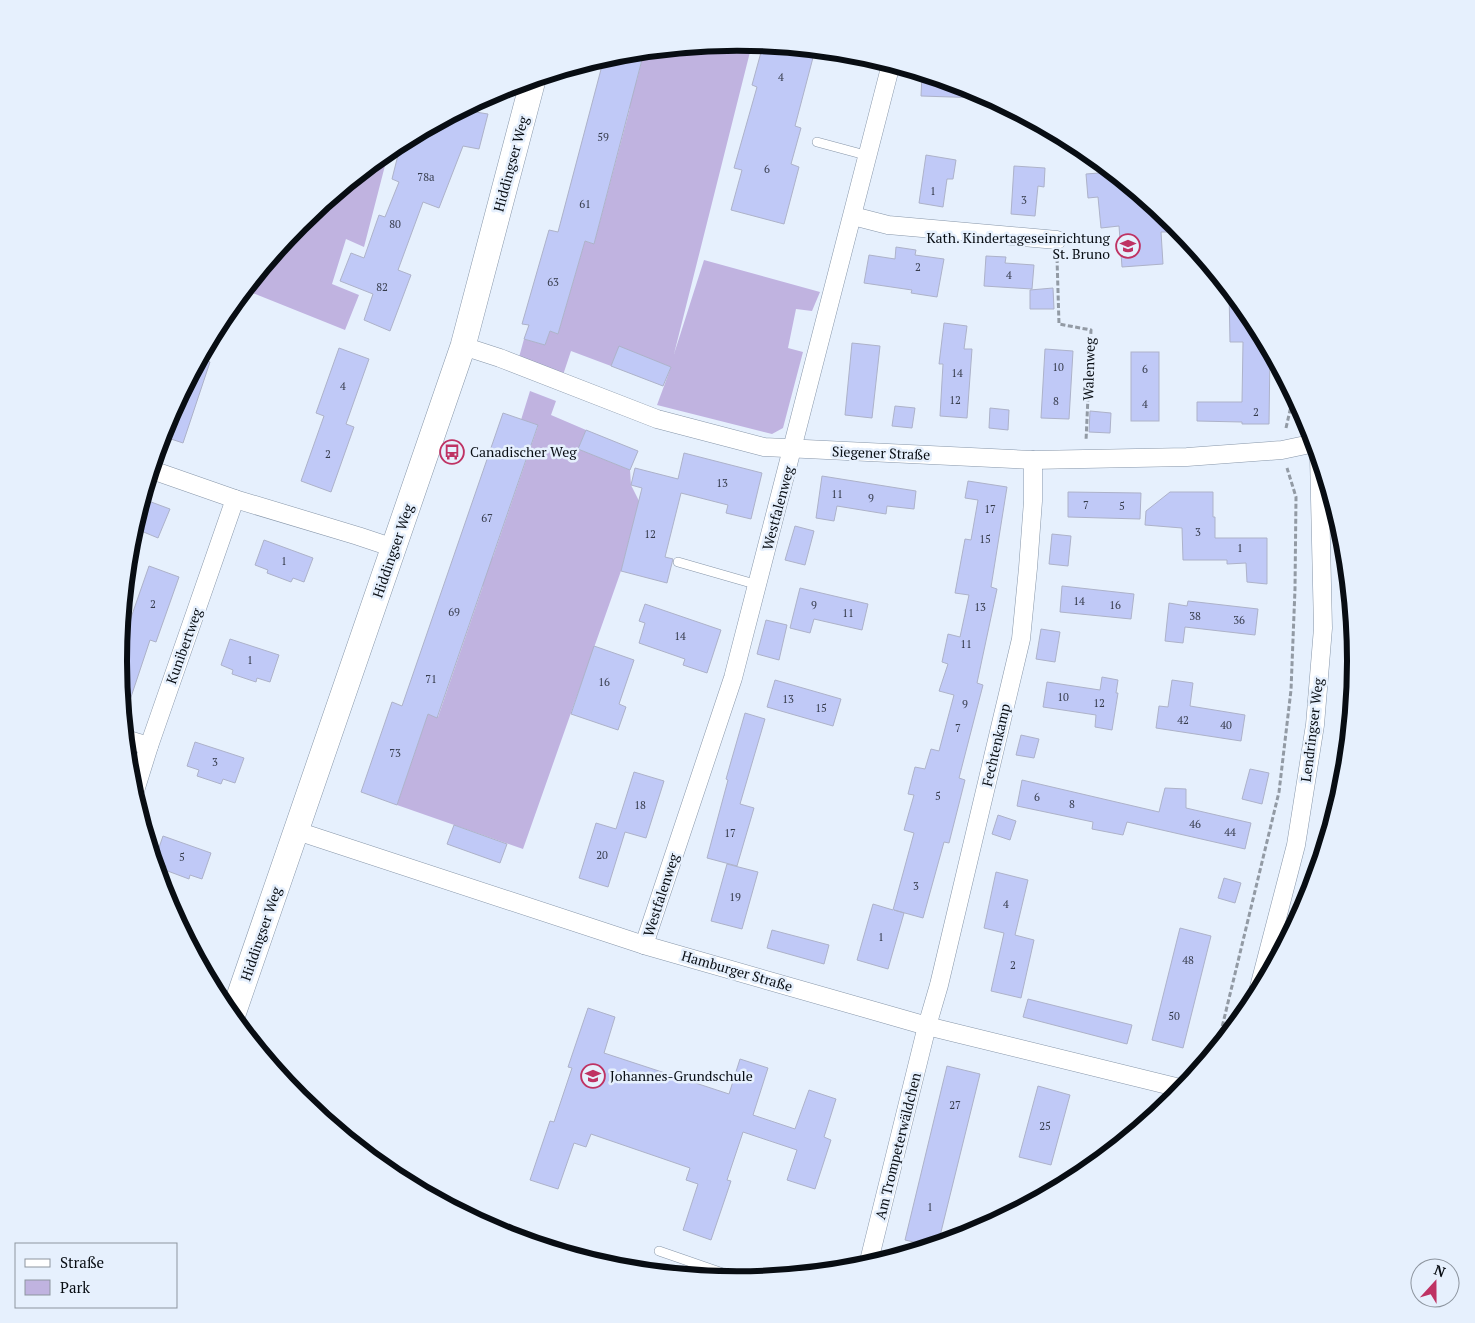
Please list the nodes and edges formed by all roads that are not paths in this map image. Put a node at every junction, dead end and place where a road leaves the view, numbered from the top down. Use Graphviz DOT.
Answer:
graph roads {
  1 [pos="890,71"];
  2 [pos="531,88"];
  3 [pos="817,142"];
  4 [pos="869,156"];
  5 [pos="854,216"];
  6 [pos="1057,240"];
  7 [pos="463,346"];
  8 [pos="1307,445"];
  9 [pos="793,449"];
  10 [pos="1033,460"];
  11 [pos="158,472"];
  12 [pos="1320,480"];
  13 [pos="235,499"];
  14 [pos="394,548"];
  15 [pos="678,562"];
  16 [pos="758,584"];
  17 [pos="132,741"];
  18 [pos="149,746"];
  19 [pos="139,779"];
  20 [pos="297,831"];
  21 [pos="644,945"];
  22 [pos="1263,972"];
  23 [pos="235,1008"];
  24 [pos="927,1026"];
  25 [pos="1175,1087"];
  26 [pos="659,1251"];
  27 [pos="870,1257"];
  28 [pos="717,1271"];
  1 -- 4 [label="street, Westfalenweg"];
  2 -- 7 [label="main road, Hiddingser Weg"];
  3 -- 4 [label="lane"];
  4 -- 5 [label="street, Westfalenweg"];
  5 -- 6 [label="street"];
  5 -- 9 [label="street, Westfalenweg"];
  7 -- 9 [label="street, Siegener Straße"];
  7 -- 14 [label="main road, Hiddingser Weg"];
  8 -- 10 [label="street, Siegener Straße"];
  9 -- 10 [label="street, Siegener Straße"];
  9 -- 16 [label="street, Westfalenweg"];
  10 -- 24 [label="street, Fechtenkamp"];
  11 -- 13 [label="street"];
  12 -- 22 [label="street, Lendringser Weg"];
  13 -- 14 [label="street"];
  13 -- 18 [label="street, Kunibertweg"];
  14 -- 20 [label="main road, Hiddingser Weg"];
  15 -- 16 [label="lane"];
  16 -- 21 [label="street, Westfalenweg"];
  17 -- 18 [label="street"];
  18 -- 19 [label="street, Kunibertweg"];
  20 -- 21 [label="street, Hamburger Straße"];
  20 -- 23 [label="main road, Hiddingser Weg"];
  21 -- 24 [label="street, Hamburger Straße"];
  24 -- 25 [label="street, Hamburger Straße"];
  24 -- 27 [label="street, Am Trompeterwäldchen"];
  26 -- 28 [label="lane"];
}
